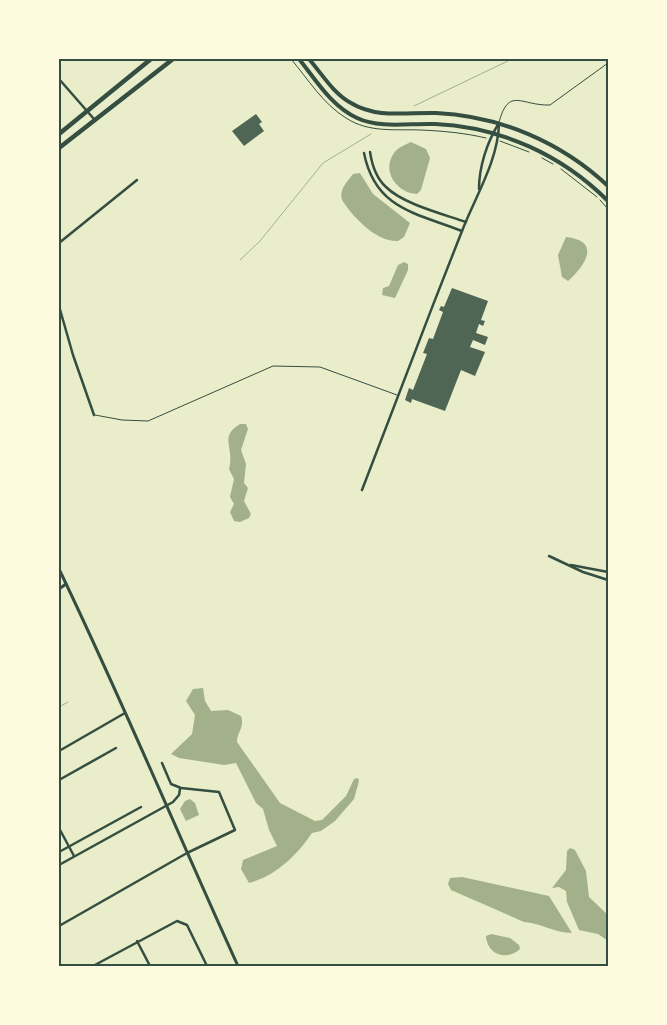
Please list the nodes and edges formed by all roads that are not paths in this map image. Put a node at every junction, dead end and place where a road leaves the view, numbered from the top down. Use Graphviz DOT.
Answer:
graph roads {
  1 [pos="151,59"];
  2 [pos="163,59"];
  3 [pos="173,59"];
  4 [pos="299,59"];
  5 [pos="309,59"];
  6 [pos="167,63"];
  7 [pos="608,63"];
  8 [pos="59,79"];
  9 [pos="87,111"];
  10 [pos="95,120"];
  11 [pos="499,123"];
  12 [pos="493,133"];
  13 [pos="59,134"];
  14 [pos="499,135"];
  15 [pos="59,148"];
  16 [pos="370,152"];
  17 [pos="364,153"];
  18 [pos="137,180"];
  19 [pos="608,186"];
  20 [pos="479,190"];
  21 [pos="409,201"];
  22 [pos="608,201"];
  23 [pos="405,209"];
  24 [pos="466,222"];
  25 [pos="462,231"];
  26 [pos="59,243"];
  27 [pos="59,306"];
  28 [pos="398,396"];
  29 [pos="94,415"];
  30 [pos="362,490"];
  31 [pos="549,556"];
  32 [pos="570,564"];
  33 [pos="59,569"];
  34 [pos="608,572"];
  35 [pos="608,580"];
  36 [pos="66,584"];
  37 [pos="59,589"];
  38 [pos="126,713"];
  39 [pos="116,748"];
  40 [pos="59,751"];
  41 [pos="162,763"];
  42 [pos="59,780"];
  43 [pos="180,788"];
  44 [pos="168,805"];
  45 [pos="140,807"];
  46 [pos="59,828"];
  47 [pos="68,846"];
  48 [pos="59,852"];
  49 [pos="187,853"];
  50 [pos="74,856"];
  51 [pos="59,865"];
  52 [pos="59,926"];
  53 [pos="138,941"];
  54 [pos="93,966"];
  55 [pos="150,966"];
  56 [pos="207,966"];
  57 [pos="236,966"];
  1 -- 9 [label="main road"];
  2 -- 6 [label="street"];
  3 -- 6 [label="main road"];
  4 -- 12 [label="main road"];
  5 -- 11 [label="main road"];
  6 -- 10 [label="main road"];
  7 -- 11 [label="lane"];
  8 -- 9 [label="street"];
  9 -- 10 [label="street"];
  9 -- 13 [label="main road"];
  10 -- 15 [label="main road"];
  11 -- 12 [label="street"];
  11 -- 14 [label="street"];
  11 -- 19 [label="main road"];
  12 -- 14 [label="main road"];
  12 -- 20 [label="street"];
  14 -- 20 [label="street"];
  14 -- 22 [label="main road"];
  16 -- 21 [label="street"];
  17 -- 23 [label="street"];
  18 -- 26 [label="street"];
  20 -- 24 [label="street"];
  21 -- 23 [label="street"];
  21 -- 24 [label="street"];
  23 -- 25 [label="street"];
  24 -- 25 [label="street"];
  25 -- 28 [label="street"];
  27 -- 29 [label="street"];
  28 -- 29 [label="lane"];
  28 -- 30 [label="street"];
  31 -- 32 [label="street"];
  32 -- 34 [label="street"];
  32 -- 35 [label="street"];
  33 -- 36 [label="street"];
  36 -- 37 [label="street"];
  36 -- 38 [label="street"];
  38 -- 40 [label="street"];
  38 -- 44 [label="street"];
  39 -- 42 [label="street"];
  41 -- 43 [label="street"];
  43 -- 44 [label="street"];
  43 -- 49 [label="street"];
  44 -- 49 [label="street"];
  44 -- 50 [label="street"];
  45 -- 47 [label="street"];
  46 -- 47 [label="street"];
  47 -- 48 [label="street"];
  47 -- 50 [label="street"];
  49 -- 52 [label="street"];
  49 -- 57 [label="street"];
  50 -- 51 [label="street"];
  53 -- 54 [label="street"];
  53 -- 55 [label="street"];
  53 -- 56 [label="street"];
}
